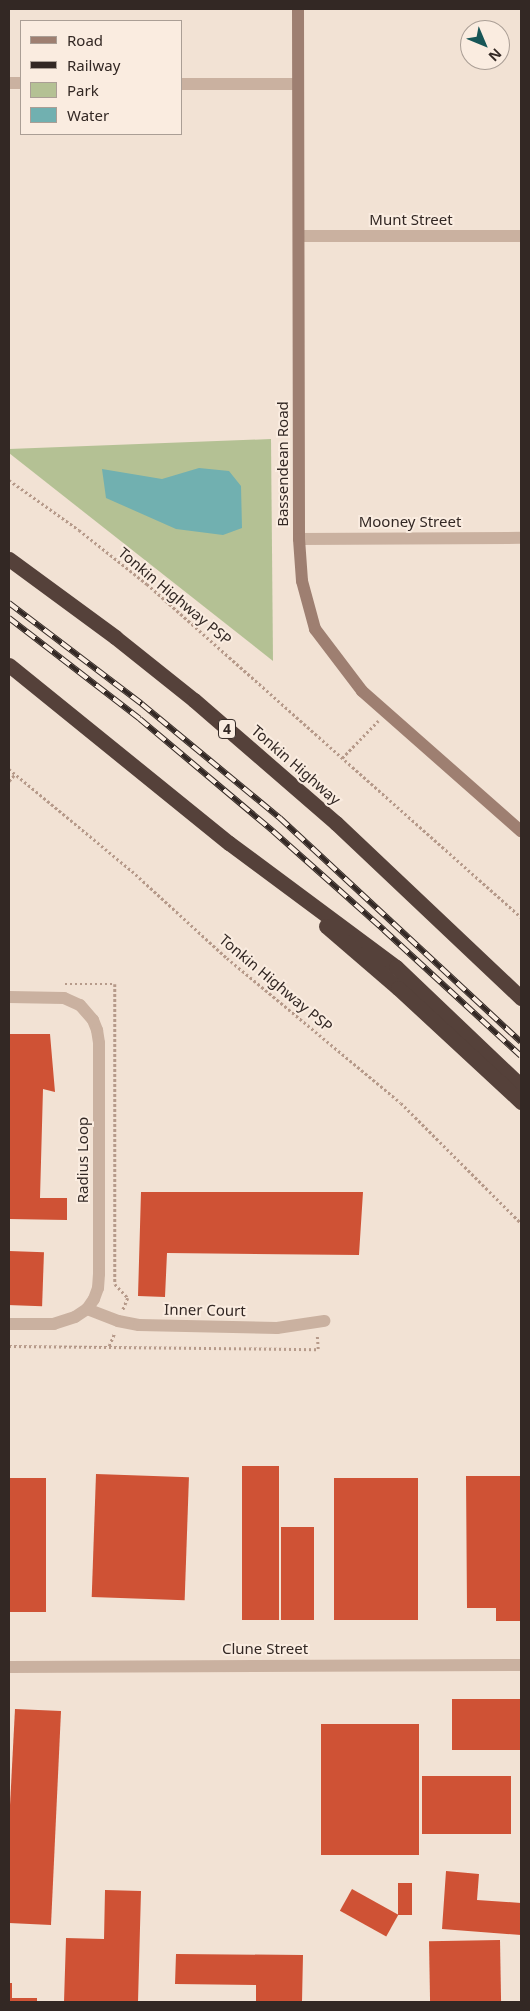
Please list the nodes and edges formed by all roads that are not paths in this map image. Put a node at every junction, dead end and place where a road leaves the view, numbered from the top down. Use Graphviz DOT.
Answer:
graph roads {
  1 [pos="298,9"];
  2 [pos="182,84"];
  3 [pos="298,84"];
  4 [pos="300,236"];
  5 [pos="521,236"];
  6 [pos="521,538"];
  7 [pos="299,539"];
  8 [pos="9,559"];
  9 [pos="9,666"];
  10 [pos="521,831"];
  11 [pos="229,843"];
  12 [pos="432,916"];
  13 [pos="521,987"];
  14 [pos="9,997"];
  15 [pos="521,998"];
  16 [pos="521,1086"];
  17 [pos="521,1102"];
  18 [pos="87,1309"];
  19 [pos="320,1322"];
  20 [pos="9,1324"];
  21 [pos="521,1665"];
  22 [pos="9,1666"];
  1 -- 3 [label="street, Bassendean Road"];
  2 -- 3 [label="street"];
  3 -- 4 [label="street, Bassendean Road"];
  4 -- 5 [label="street, Munt Street"];
  4 -- 7 [label="street, Bassendean Road"];
  6 -- 7 [label="street, Mooney Street"];
  7 -- 10 [label="street, Bassendean Road"];
  8 -- 12 [label="highway, Tonkin Highway / 4"];
  9 -- 11 [label="highway"];
  11 -- 16 [label="highway"];
  11 -- 17 [label="highway"];
  12 -- 13 [label="highway"];
  12 -- 15 [label="highway, Tonkin Highway / 4"];
  14 -- 18 [label="street, Radius Loop"];
  18 -- 19 [label="street, Inner Court"];
  18 -- 20 [label="street"];
  21 -- 22 [label="street, Clune Street"];
}
